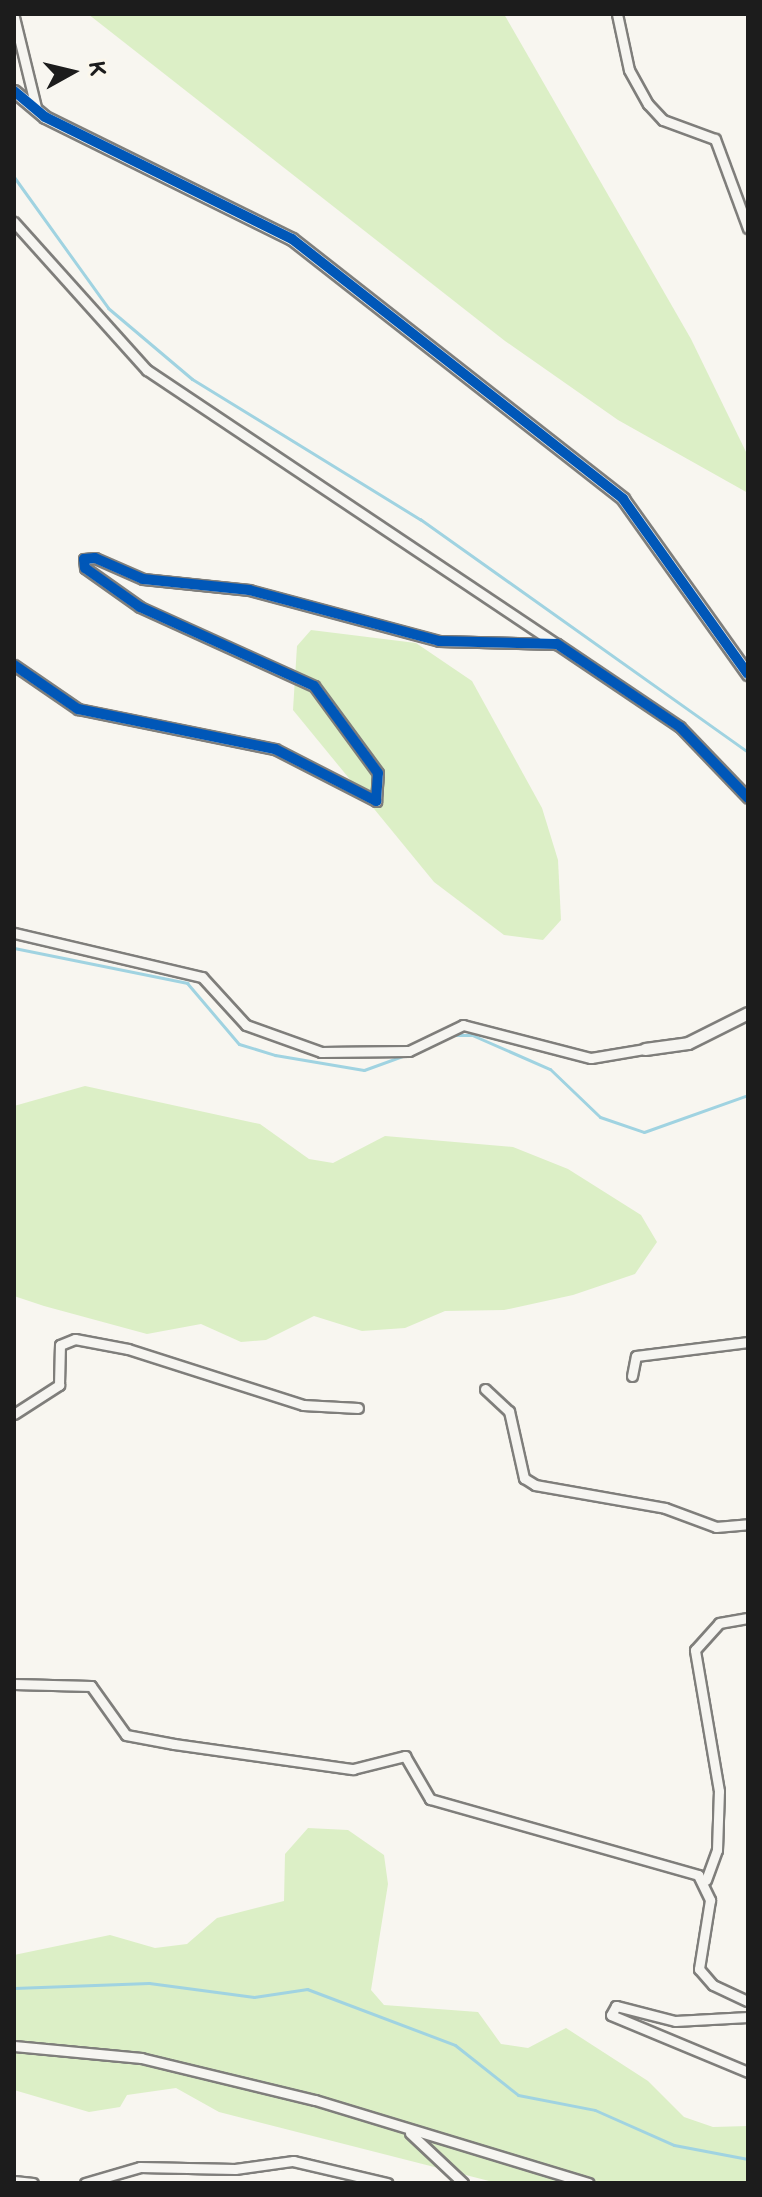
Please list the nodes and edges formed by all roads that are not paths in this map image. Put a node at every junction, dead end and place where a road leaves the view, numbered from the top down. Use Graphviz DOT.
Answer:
graph roads {
  1 [pos="617,14"];
  2 [pos="14,17"];
  3 [pos="14,91"];
  4 [pos="38,112"];
  5 [pos="14,222"];
  6 [pos="748,228"];
  7 [pos="557,644"];
  8 [pos="14,665"];
  9 [pos="748,674"];
  10 [pos="748,798"];
  11 [pos="14,933"];
  12 [pos="748,1013"];
  13 [pos="645,1049"];
  14 [pos="748,1342"];
  15 [pos="632,1376"];
  16 [pos="485,1389"];
  17 [pos="358,1408"];
  18 [pos="14,1414"];
  19 [pos="748,1524"];
  20 [pos="748,1618"];
  21 [pos="14,1684"];
  22 [pos="706,1880"];
  23 [pos="748,2001"];
  24 [pos="748,2017"];
  25 [pos="14,2046"];
  26 [pos="748,2072"];
  27 [pos="410,2133"];
  28 [pos="14,2181"];
  29 [pos="33,2183"];
  30 [pos="85,2183"];
  31 [pos="387,2183"];
  32 [pos="463,2183"];
  33 [pos="589,2183"];
  1 -- 6 [label="street"];
  2 -- 4 [label="street"];
  3 -- 4 [label="street"];
  4 -- 9 [label="street"];
  5 -- 7 [label="street"];
  7 -- 8 [label="street"];
  7 -- 10 [label="street"];
  11 -- 13 [label="street"];
  12 -- 13 [label="street"];
  14 -- 15 [label="street"];
  16 -- 19 [label="street"];
  17 -- 18 [label="street"];
  20 -- 22 [label="street"];
  21 -- 22 [label="street"];
  22 -- 23 [label="street"];
  24 -- 26 [label="street"];
  25 -- 27 [label="street"];
  27 -- 32 [label="street"];
  27 -- 33 [label="street"];
  28 -- 29 [label="street"];
  30 -- 31 [label="street"];
}
